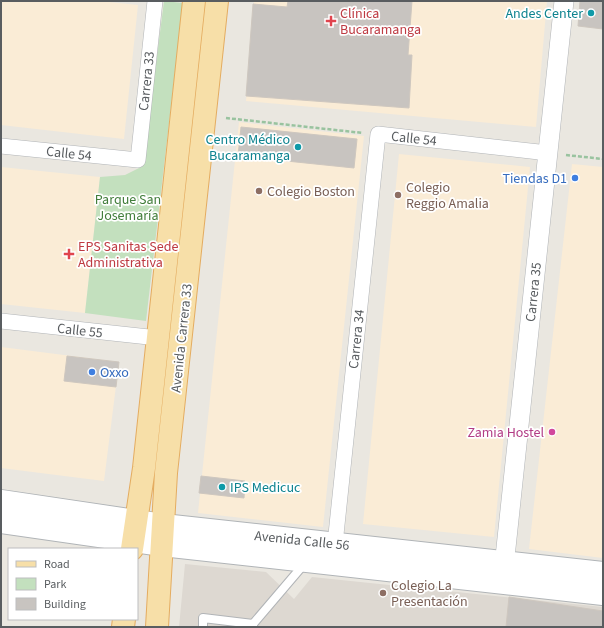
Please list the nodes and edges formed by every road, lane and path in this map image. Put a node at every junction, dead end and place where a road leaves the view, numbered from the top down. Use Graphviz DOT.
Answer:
graph roads {
  1 [pos="154,1"];
  2 [pos="194,1"];
  3 [pos="217,1"];
  4 [pos="564,1"];
  5 [pos="226,118"];
  6 [pos="378,134"];
  7 [pos="1,146"];
  8 [pos="548,153"];
  9 [pos="603,159"];
  10 [pos="138,160"];
  11 [pos="1,321"];
  12 [pos="158,338"];
  13 [pos="1,501"];
  14 [pos="1,522"];
  15 [pos="162,535"];
  16 [pos="134,537"];
  17 [pos="335,544"];
  18 [pos="307,561"];
  19 [pos="503,572"];
  20 [pos="603,573"];
  21 [pos="603,594"];
  22 [pos="253,625"];
  23 [pos="156,627"];
  24 [pos="202,627"];
  1 -- 10 [label="street, Carrera 33"];
  2 -- 12 [label="main road, Avenida Carrera 33"];
  3 -- 15 [label="main road, Avenida Carrera 33"];
  4 -- 8 [label="street, Carrera 35"];
  5 -- 6 [label="path, Calle 54"];
  6 -- 8 [label="street, Calle 54"];
  6 -- 17 [label="street, Carrera 34"];
  7 -- 10 [label="street, Calle 54"];
  8 -- 9 [label="path"];
  8 -- 19 [label="street, Carrera 35"];
  11 -- 12 [label="street, Calle 55"];
  12 -- 16 [label="main road, Avenida Carrera 33"];
  13 -- 16 [label="main road, Avenida Calle 56"];
  14 -- 16 [label="main road, Avenida Calle 56"];
  15 -- 16 [label="main road, Avenida Calle 56"];
  15 -- 17 [label="main road, Avenida Calle 56"];
  15 -- 18 [label="main road, Avenida Calle 56"];
  15 -- 23 [label="main road, Avenida Carrera 33"];
  17 -- 19 [label="main road, Avenida Calle 56"];
  18 -- 19 [label="main road, Avenida Calle 56"];
  18 -- 22 [label="lane"];
  19 -- 20 [label="main road, Avenida Calle 56"];
  19 -- 21 [label="main road, Avenida Calle 56"];
  22 -- 24 [label="lane"];
}
